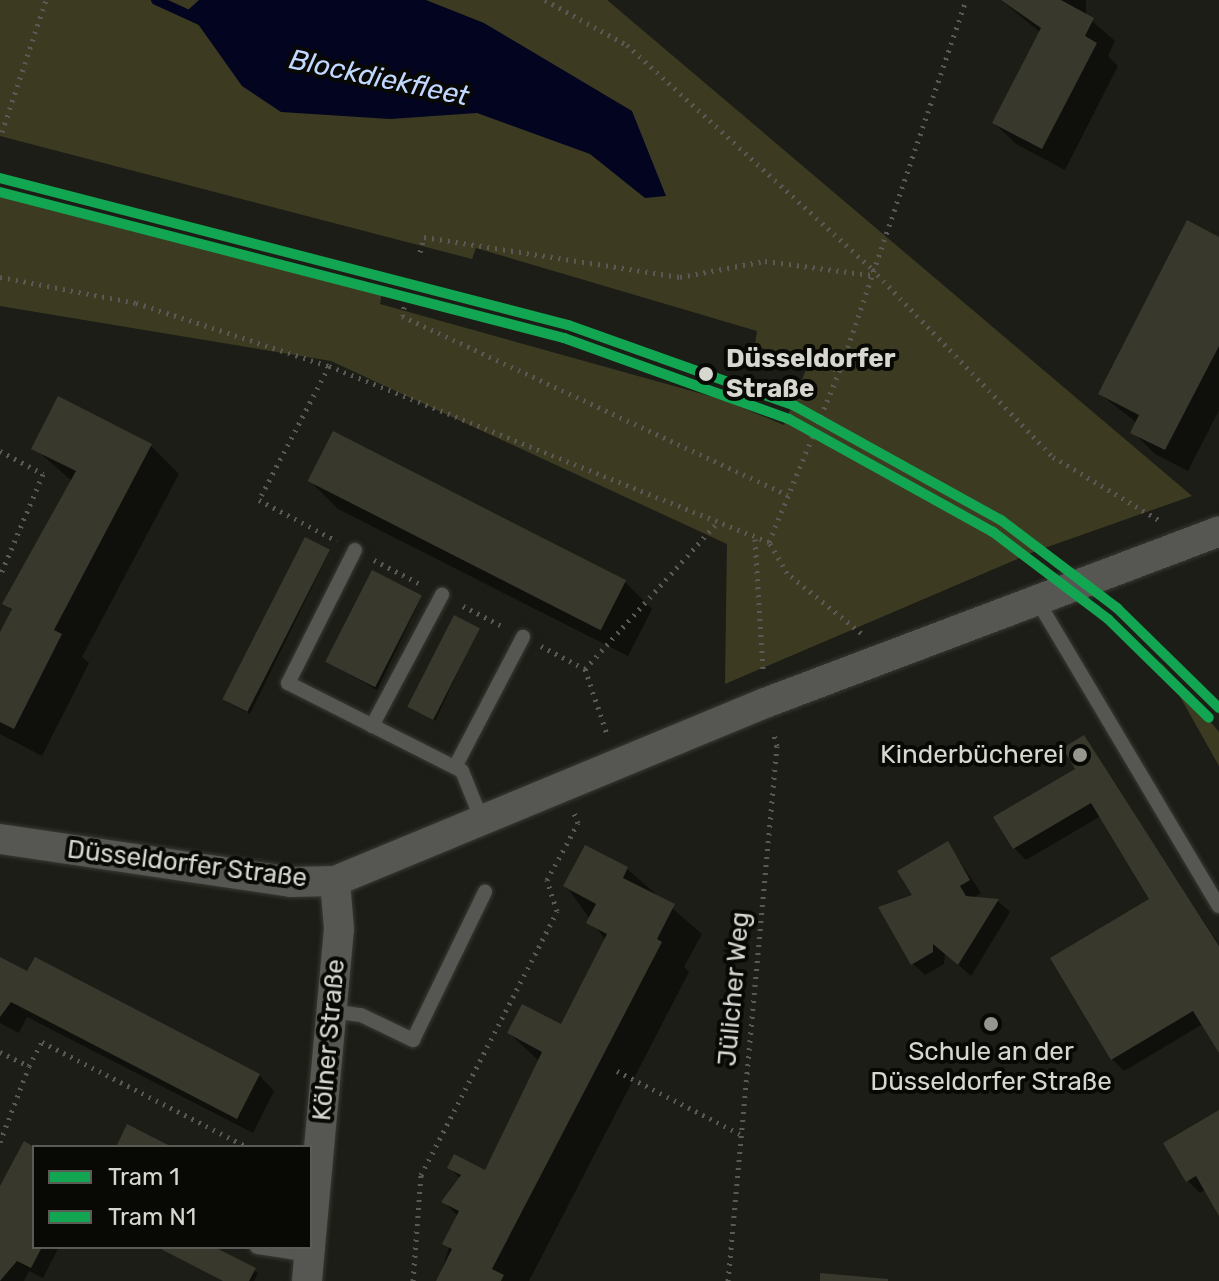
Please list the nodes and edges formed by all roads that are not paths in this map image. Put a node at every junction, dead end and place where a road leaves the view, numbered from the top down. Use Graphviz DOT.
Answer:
graph roads {
  1 [pos="1219,531"];
  2 [pos="355,550"];
  3 [pos="442,595"];
  4 [pos="1037,600"];
  5 [pos="523,637"];
  6 [pos="372,726"];
  7 [pos="455,767"];
  8 [pos="481,818"];
  9 [pos="0,839"];
  10 [pos="335,881"];
  11 [pos="485,892"];
  12 [pos="1219,906"];
  13 [pos="331,1011"];
  14 [pos="312,1224"];
  15 [pos="266,1249"];
  16 [pos="309,1258"];
  1 -- 4 [label="street, Düsseldorfer Straße"];
  2 -- 6 [label="lane"];
  3 -- 6 [label="lane"];
  4 -- 8 [label="street, Düsseldorfer Straße"];
  4 -- 12 [label="lane"];
  5 -- 7 [label="lane"];
  6 -- 7 [label="lane"];
  7 -- 8 [label="lane"];
  8 -- 10 [label="street, Düsseldorfer Straße"];
  9 -- 10 [label="street, Düsseldorfer Straße"];
  10 -- 13 [label="street, Kölner Straße"];
  11 -- 13 [label="lane"];
  13 -- 14 [label="street, Kölner Straße"];
  15 -- 16 [label="lane"];
}
